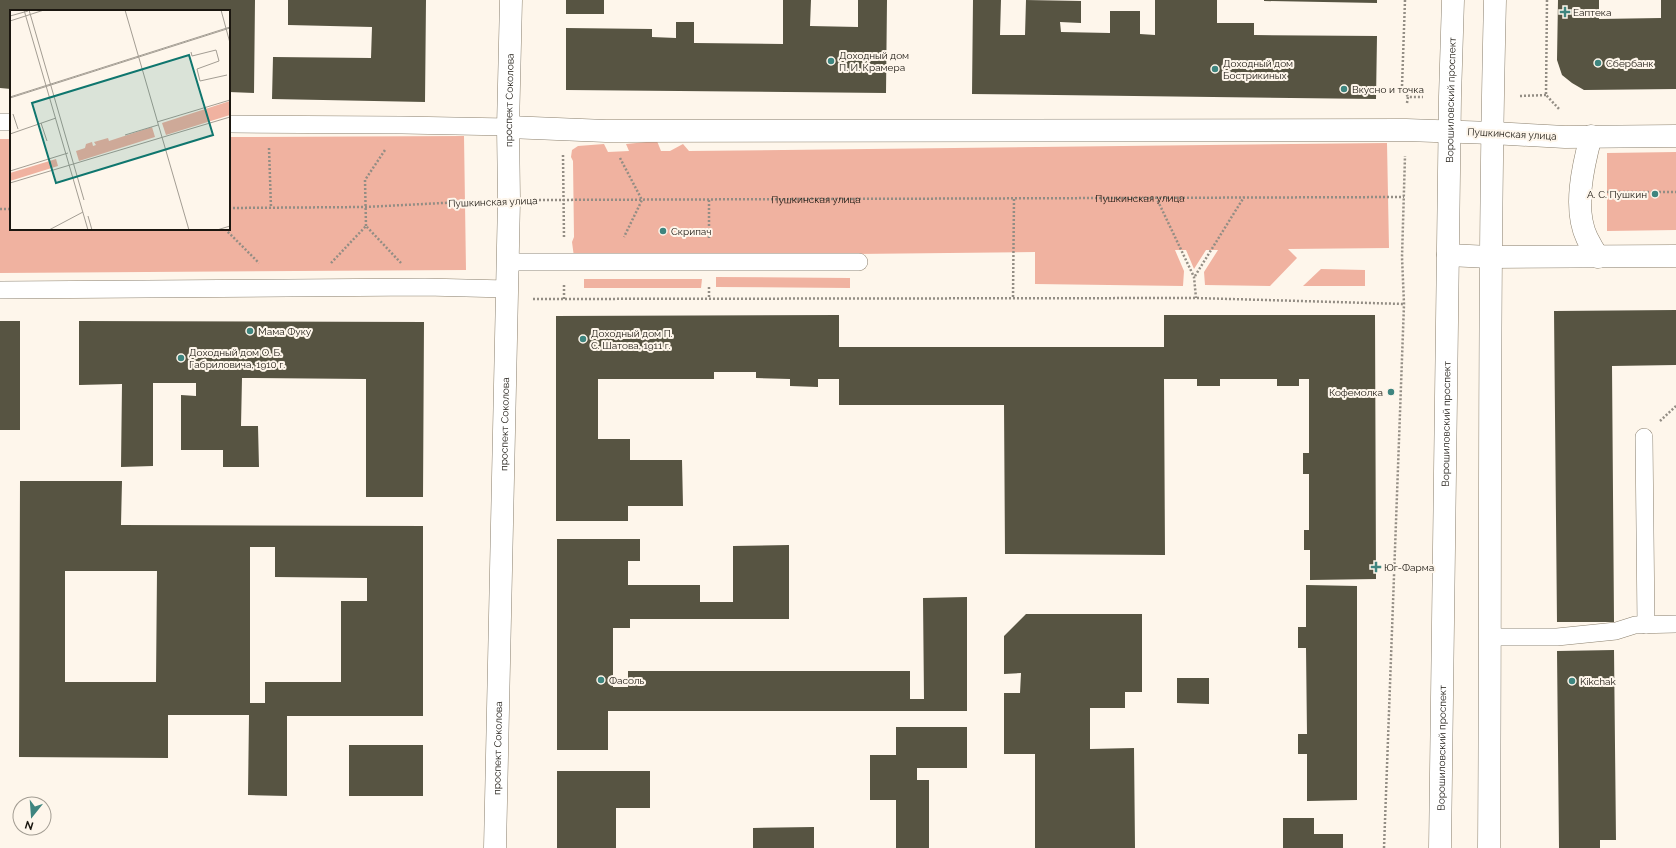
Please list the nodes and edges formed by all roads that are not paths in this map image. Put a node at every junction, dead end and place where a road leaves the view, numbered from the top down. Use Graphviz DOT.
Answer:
graph roads {
  1 [pos="511,0"];
  2 [pos="1453,0"];
  3 [pos="1494,0"];
  4 [pos="230,124"];
  5 [pos="508,127"];
  6 [pos="1451,130"];
  7 [pos="1492,133"];
  8 [pos="1591,136"];
  9 [pos="1676,136"];
  10 [pos="1448,255"];
  11 [pos="1676,256"];
  12 [pos="1490,257"];
  13 [pos="1598,257"];
  14 [pos="507,262"];
  15 [pos="859,262"];
  16 [pos="0,290"];
  17 [pos="507,294"];
  18 [pos="1644,436"];
  19 [pos="1676,624"];
  20 [pos="1646,625"];
  21 [pos="1491,637"];
  22 [pos="495,848"];
  23 [pos="1440,848"];
  24 [pos="1489,848"];
  1 -- 5 [label="main road, проспект Соколова"];
  2 -- 6 [label="main road, Ворошиловский проспект"];
  3 -- 7 [label="main road"];
  4 -- 5 [label="lane"];
  5 -- 6 [label="main road, Пушкинская улица"];
  5 -- 14 [label="main road, проспект Соколова"];
  6 -- 7 [label="main road, Пушкинская улица"];
  6 -- 10 [label="main road, Ворошиловский проспект"];
  7 -- 8 [label="main road, Пушкинская улица"];
  7 -- 12 [label="main road"];
  8 -- 9 [label="main road, Пушкинская улица"];
  8 -- 13 [label="main road"];
  10 -- 12 [label="main road"];
  10 -- 23 [label="main road, Ворошиловский проспект"];
  11 -- 13 [label="main road"];
  12 -- 13 [label="main road"];
  12 -- 21 [label="main road"];
  14 -- 15 [label="lane"];
  14 -- 17 [label="main road, проспект Соколова"];
  16 -- 17 [label="lane"];
  17 -- 22 [label="main road, проспект Соколова"];
  18 -- 20 [label="lane"];
  19 -- 20 [label="lane"];
  20 -- 21 [label="lane"];
  21 -- 24 [label="main road"];
}
